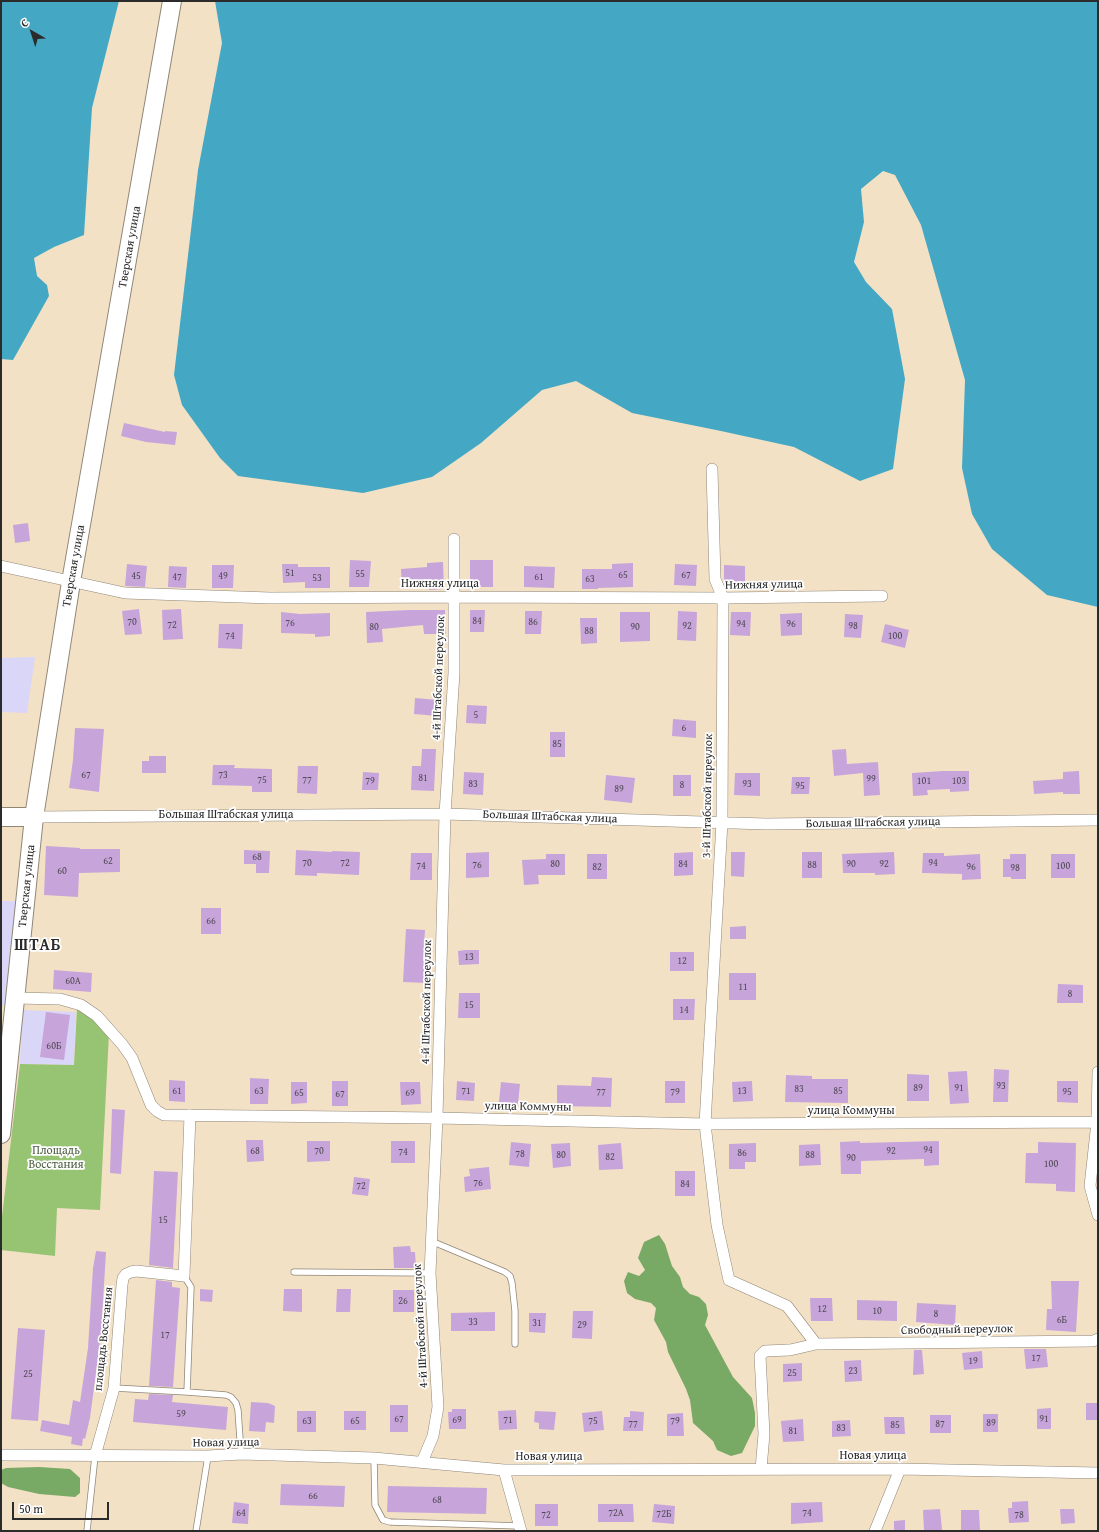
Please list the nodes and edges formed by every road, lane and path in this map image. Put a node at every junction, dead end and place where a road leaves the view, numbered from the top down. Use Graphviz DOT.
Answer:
graph roads {
  1 [pos="172,1"];
  2 [pos="712,469"];
  3 [pos="454,539"];
  4 [pos="1,566"];
  5 [pos="71,582"];
  6 [pos="882,596"];
  7 [pos="455,597"];
  8 [pos="723,598"];
  9 [pos="445,814"];
  10 [pos="1,817"];
  11 [pos="34,817"];
  12 [pos="1098,820"];
  13 [pos="722,822"];
  14 [pos="16,998"];
  15 [pos="1098,1072"];
  16 [pos="190,1115"];
  17 [pos="438,1118"];
  18 [pos="1098,1122"];
  19 [pos="705,1124"];
  20 [pos="1,1129"];
  21 [pos="1098,1214"];
  22 [pos="431,1241"];
  23 [pos="294,1272"];
  24 [pos="430,1273"];
  25 [pos="184,1276"];
  26 [pos="1098,1339"];
  27 [pos="515,1344"];
  28 [pos="816,1344"];
  29 [pos="114,1388"];
  30 [pos="187,1392"];
  31 [pos="241,1454"];
  32 [pos="1,1455"];
  33 [pos="94,1456"];
  34 [pos="208,1456"];
  35 [pos="374,1458"];
  36 [pos="422,1462"];
  37 [pos="761,1469"];
  38 [pos="900,1469"];
  39 [pos="504,1470"];
  40 [pos="1098,1473"];
  41 [pos="521,1529"];
  42 [pos="87,1531"];
  43 [pos="196,1531"];
  44 [pos="875,1531"];
  1 -- 5 [label="main road, Тверская улица"];
  2 -- 8 [label="street, 3-й Штабской переулок"];
  3 -- 7 [label="street, 4-й Штабской переулок"];
  4 -- 5 [label="street, Нижняя улица"];
  5 -- 7 [label="street, Нижняя улица"];
  5 -- 11 [label="main road, Тверская улица"];
  6 -- 8 [label="street, Нижняя улица"];
  7 -- 8 [label="street, Нижняя улица"];
  7 -- 9 [label="street, 4-й Штабской переулок"];
  8 -- 13 [label="street, 3-й Штабской переулок"];
  9 -- 11 [label="street, Большая Штабская улица"];
  9 -- 13 [label="street, Большая Штабская улица"];
  9 -- 17 [label="street, 4-й Штабской переулок"];
  10 -- 11 [label="main road, Большая Штабская улица"];
  11 -- 14 [label="main road, Тверская улица"];
  12 -- 13 [label="street, Большая Штабская улица"];
  13 -- 19 [label="street, 3-й Штабской переулок"];
  14 -- 16 [label="street, улица Коммуны"];
  14 -- 20 [label="main road, Тверская улица"];
  15 -- 18 [label="street"];
  16 -- 17 [label="street, улица Коммуны"];
  16 -- 25 [label="street"];
  17 -- 19 [label="street, улица Коммуны"];
  17 -- 22 [label="street, 4-й Штабской переулок"];
  18 -- 19 [label="street, улица Коммуны"];
  18 -- 21 [label="street"];
  19 -- 28 [label="street"];
  22 -- 24 [label="street, 4-й Штабской переулок"];
  22 -- 27 [label="lane"];
  23 -- 24 [label="lane"];
  24 -- 36 [label="street, 4-й Штабской переулок"];
  25 -- 29 [label="street, площадь Восстания"];
  25 -- 30 [label="lane"];
  26 -- 28 [label="street, Свободный переулок"];
  28 -- 37 [label="street, Свободный переулок"];
  29 -- 30 [label="lane"];
  29 -- 33 [label="street, площадь Восстания"];
  30 -- 31 [label="lane"];
  31 -- 34 [label="street, Новая улица"];
  31 -- 35 [label="street, Новая улица"];
  32 -- 33 [label="street, Новая улица"];
  33 -- 34 [label="street, Новая улица"];
  33 -- 42 [label="lane"];
  34 -- 43 [label="lane"];
  35 -- 36 [label="street, Новая улица"];
  35 -- 41 [label="lane"];
  36 -- 39 [label="street, Новая улица"];
  37 -- 38 [label="street, Новая улица"];
  37 -- 39 [label="street, Новая улица"];
  38 -- 40 [label="street, Новая улица"];
  38 -- 44 [label="street"];
  39 -- 41 [label="street"];
}
